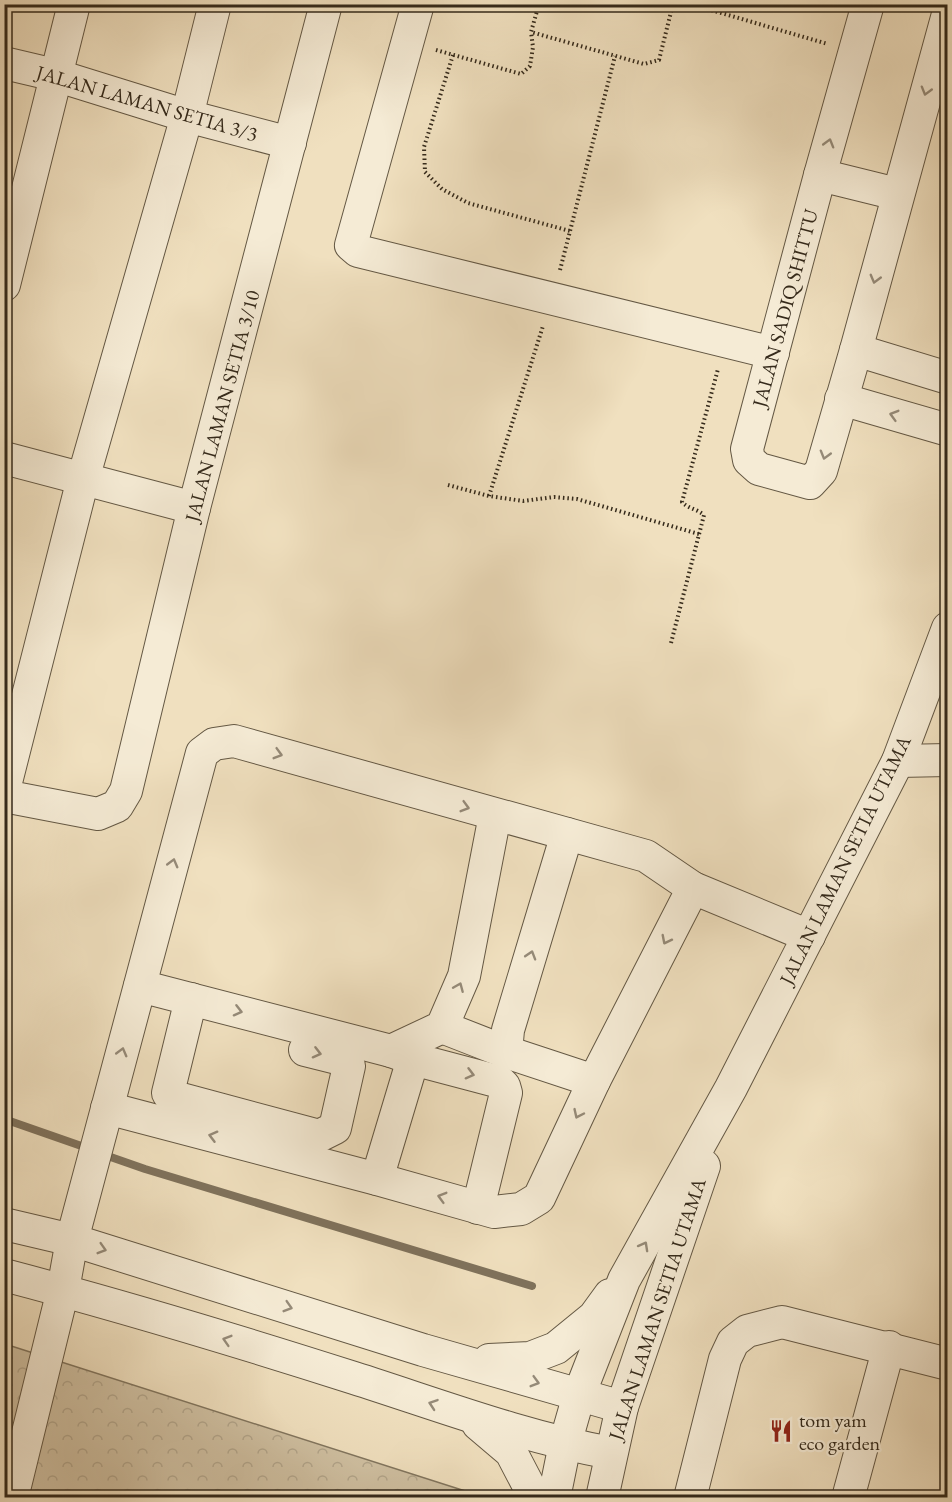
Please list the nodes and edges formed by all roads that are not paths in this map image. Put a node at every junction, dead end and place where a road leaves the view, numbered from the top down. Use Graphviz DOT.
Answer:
graph roads {
  1 [pos="74,4"];
  2 [pos="215,4"];
  3 [pos="326,4"];
  4 [pos="418,4"];
  5 [pos="868,4"];
  6 [pos="948,14"];
  7 [pos="4,63"];
  8 [pos="55,75"];
  9 [pos="187,116"];
  10 [pos="290,143"];
  11 [pos="820,175"];
  12 [pos="897,194"];
  13 [pos="4,285"];
  14 [pos="856,350"];
  15 [pos="773,353"];
  16 [pos="948,378"];
  17 [pos="841,399"];
  18 [pos="948,430"];
  19 [pos="4,458"];
  20 [pos="84,479"];
  21 [pos="195,508"];
  22 [pos="948,627"];
  23 [pos="948,760"];
  24 [pos="898,761"];
  25 [pos="4,790"];
  26 [pos="4,796"];
  27 [pos="495,815"];
  28 [pos="567,834"];
  29 [pos="693,888"];
  30 [pos="809,936"];
  31 [pos="140,986"];
  32 [pos="191,999"];
  33 [pos="272,1020"];
  34 [pos="442,1027"];
  35 [pos="506,1052"];
  36 [pos="402,1055"];
  37 [pos="594,1081"];
  38 [pos="730,1088"];
  39 [pos="235,1114"];
  40 [pos="104,1120"];
  41 [pos="256,1148"];
  42 [pos="377,1179"];
  43 [pos="478,1208"];
  44 [pos="4,1224"];
  45 [pos="72,1239"];
  46 [pos="4,1275"];
  47 [pos="624,1280"];
  48 [pos="63,1290"];
  49 [pos="888,1347"];
  50 [pos="423,1350"];
  51 [pos="948,1364"];
  52 [pos="579,1395"];
  53 [pos="622,1407"];
  54 [pos="469,1416"];
  55 [pos="565,1444"];
  56 [pos="611,1453"];
  57 [pos="12,1497"];
  58 [pos="535,1497"];
  59 [pos="554,1497"];
  60 [pos="602,1497"];
  61 [pos="690,1497"];
  62 [pos="848,1497"];
  1 -- 8 [label="street"];
  2 -- 9 [label="street"];
  3 -- 10 [label="street, JALAN LAMAN SETIA 3/10"];
  4 -- 15 [label="street"];
  11 -- 5 [label="street, JALAN SADIQ SHITTU, one-way"];
  6 -- 12 [label="street, JALAN SADIQ SHITTU, one-way"];
  7 -- 8 [label="street, JALAN LAMAN SETIA 3/3"];
  8 -- 9 [label="street, JALAN LAMAN SETIA 3/3"];
  8 -- 13 [label="street"];
  9 -- 10 [label="street, JALAN LAMAN SETIA 3/3"];
  9 -- 20 [label="street"];
  10 -- 21 [label="street, JALAN LAMAN SETIA 3/10"];
  11 -- 12 [label="street"];
  11 -- 15 [label="street, JALAN SADIQ SHITTU"];
  12 -- 14 [label="street, JALAN SADIQ SHITTU, one-way"];
  14 -- 16 [label="street"];
  14 -- 17 [label="street, JALAN SADIQ SHITTU"];
  17 -- 15 [label="street, JALAN SADIQ SHITTU, one-way"];
  18 -- 17 [label="street, one-way"];
  19 -- 20 [label="street"];
  20 -- 21 [label="street"];
  20 -- 25 [label="street"];
  21 -- 26 [label="street, JALAN LAMAN SETIA 3/10"];
  22 -- 24 [label="street, JALAN LAMAN SETIA UTAMA"];
  23 -- 24 [label="street"];
  24 -- 30 [label="street, JALAN LAMAN SETIA UTAMA"];
  27 -- 28 [label="street"];
  31 -- 27 [label="street, one-way"];
  34 -- 27 [label="street, one-way"];
  28 -- 29 [label="street"];
  35 -- 28 [label="street, one-way"];
  29 -- 30 [label="street"];
  29 -- 37 [label="street, one-way"];
  30 -- 38 [label="street, JALAN LAMAN SETIA UTAMA"];
  31 -- 32 [label="street"];
  40 -- 31 [label="street, one-way"];
  32 -- 33 [label="street, one-way"];
  32 -- 39 [label="street"];
  33 -- 36 [label="street"];
  33 -- 39 [label="street, one-way"];
  34 -- 35 [label="street"];
  34 -- 36 [label="street"];
  35 -- 37 [label="street"];
  36 -- 42 [label="street"];
  36 -- 43 [label="street, one-way"];
  37 -- 43 [label="street, one-way"];
  47 -- 38 [label="street, JALAN LAMAN SETIA UTAMA, one-way"];
  38 -- 53 [label="street, JALAN LAMAN SETIA UTAMA"];
  39 -- 41 [label="street"];
  41 -- 40 [label="street, one-way"];
  40 -- 45 [label="street"];
  41 -- 42 [label="street"];
  43 -- 42 [label="street, one-way"];
  44 -- 45 [label="street"];
  45 -- 48 [label="street"];
  45 -- 50 [label="street, one-way"];
  46 -- 48 [label="street"];
  47 -- 50 [label="street"];
  47 -- 52 [label="street, JALAN LAMAN SETIA UTAMA"];
  54 -- 48 [label="street, one-way"];
  48 -- 57 [label="street"];
  49 -- 51 [label="street"];
  49 -- 61 [label="street"];
  49 -- 62 [label="street"];
  50 -- 52 [label="street, one-way"];
  52 -- 53 [label="street"];
  52 -- 55 [label="street, JALAN LAMAN SETIA UTAMA"];
  53 -- 56 [label="street, JALAN LAMAN SETIA UTAMA"];
  54 -- 55 [label="street"];
  54 -- 58 [label="street"];
  55 -- 56 [label="street"];
  55 -- 59 [label="street, JALAN LAMAN SETIA UTAMA"];
  56 -- 60 [label="street, JALAN LAMAN SETIA UTAMA"];
}
